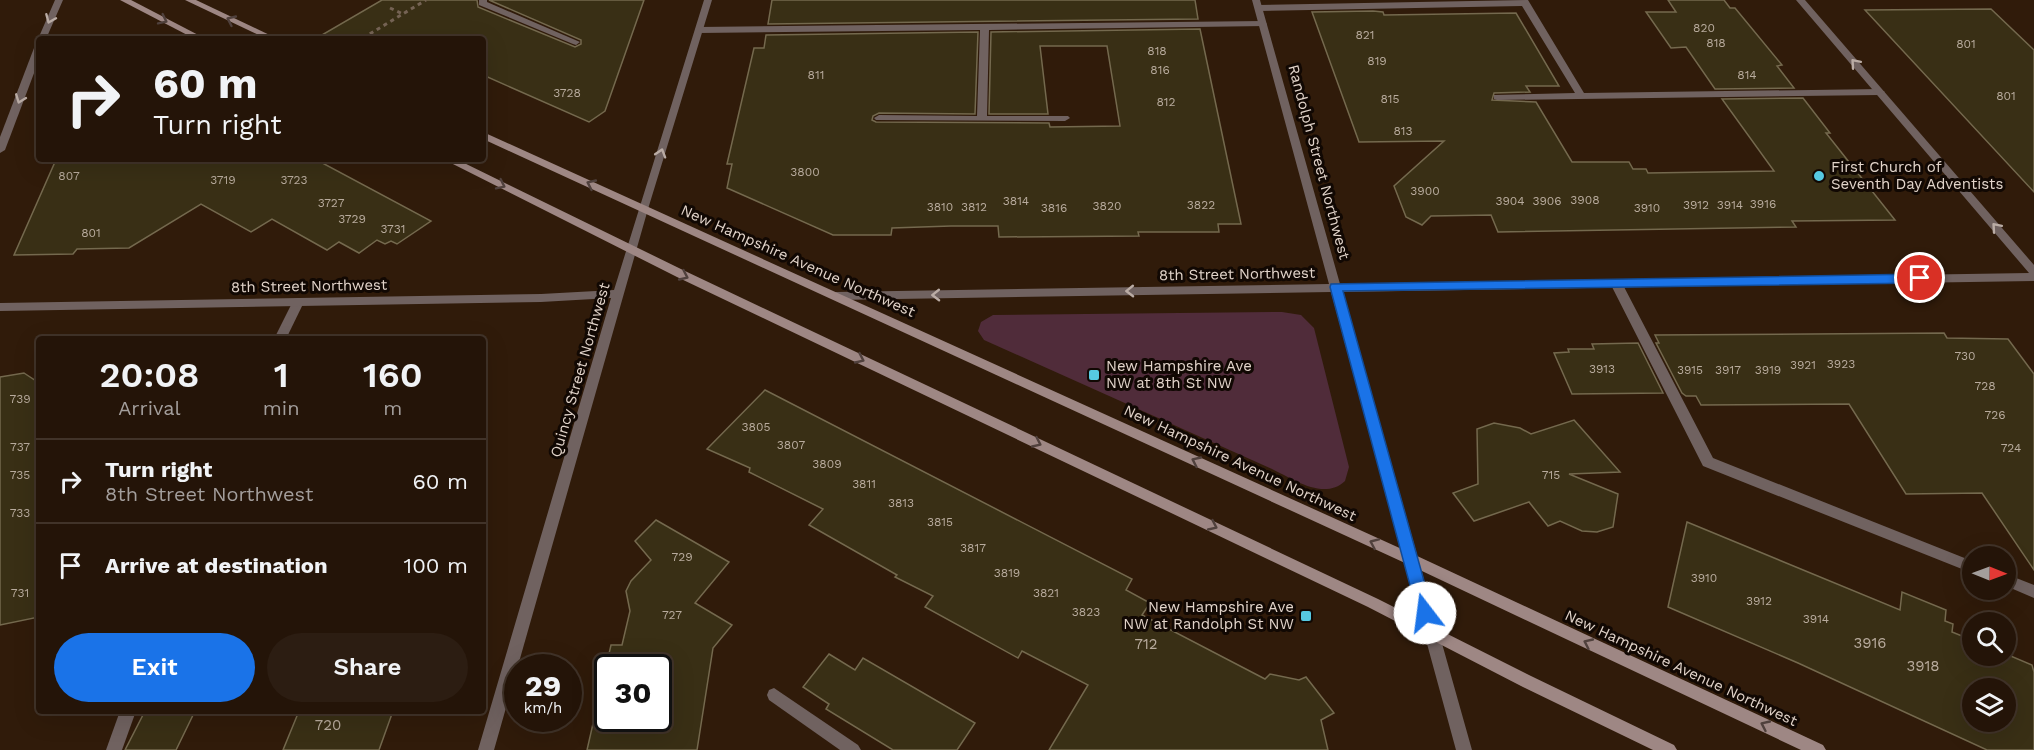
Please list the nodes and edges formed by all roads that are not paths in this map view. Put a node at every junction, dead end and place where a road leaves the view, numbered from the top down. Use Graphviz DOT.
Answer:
graph roads {
  1 [pos="59,0"];
  2 [pos="124,0"];
  3 [pos="189,0"];
  4 [pos="483,0"];
  5 [pos="708,0"];
  6 [pos="1800,0"];
  7 [pos="1524,2"];
  8 [pos="1257,4"];
  9 [pos="1263,24"];
  10 [pos="985,27"];
  11 [pos="699,30"];
  12 [pos="43,36"];
  13 [pos="196,36"];
  14 [pos="267,36"];
  15 [pos="576,42"];
  16 [pos="36,56"];
  17 [pos="1880,92"];
  18 [pos="1581,96"];
  19 [pos="1497,97"];
  20 [pos="879,118"];
  21 [pos="982,118"];
  22 [pos="1065,118"];
  23 [pos="486,136"];
  24 [pos="0,150"];
  25 [pos="454,162"];
  26 [pos="643,209"];
  27 [pos="632,250"];
  28 [pos="2034,272"];
  29 [pos="2034,277"];
  30 [pos="1616,283"];
  31 [pos="1336,287"];
  32 [pos="619,294"];
  33 [pos="836,296"];
  34 [pos="298,302"];
  35 [pos="0,307"];
  36 [pos="281,336"];
  37 [pos="1410,559"];
  38 [pos="1962,563"];
  39 [pos="2016,584"];
  40 [pos="2034,592"];
  41 [pos="1430,632"];
  42 [pos="774,695"];
  43 [pos="127,714"];
  44 [pos="114,750"];
  45 [pos="486,750"];
  46 [pos="853,750"];
  47 [pos="1464,750"];
  48 [pos="1669,750"];
  49 [pos="1818,750"];
  1 -- 12 [label="street, one-way"];
  2 -- 13 [label="main road, one-way"];
  14 -- 3 [label="main road, one-way"];
  4 -- 15 [label="street"];
  5 -- 11 [label="street, Quincy Street Northwest"];
  17 -- 6 [label="street, one-way"];
  7 -- 8 [label="street"];
  7 -- 18 [label="street"];
  8 -- 9 [label="street, Randolph Street Northwest"];
  9 -- 10 [label="street"];
  9 -- 31 [label="street, Randolph Street Northwest"];
  10 -- 11 [label="street"];
  10 -- 21 [label="street"];
  26 -- 11 [label="street, Quincy Street Northwest, one-way"];
  16 -- 24 [label="street, one-way"];
  17 -- 18 [label="street"];
  28 -- 17 [label="street, one-way"];
  18 -- 19 [label="street"];
  20 -- 21 [label="street"];
  21 -- 22 [label="street"];
  26 -- 23 [label="main road, New Hampshire Avenue Northwest, one-way"];
  25 -- 27 [label="main road, one-way"];
  26 -- 27 [label="street, Quincy Street Northwest"];
  26 -- 33 [label="main road, New Hampshire Avenue Northwest"];
  27 -- 32 [label="street, Quincy Street Northwest"];
  27 -- 41 [label="main road, one-way"];
  29 -- 30 [label="street, 8th Street Northwest"];
  30 -- 31 [label="street, 8th Street Northwest"];
  30 -- 38 [label="street"];
  31 -- 33 [label="street, 8th Street Northwest, one-way"];
  31 -- 37 [label="street, Randolph Street Northwest"];
  32 -- 34 [label="street, 8th Street Northwest"];
  32 -- 45 [label="street, Quincy Street Northwest"];
  37 -- 33 [label="main road, New Hampshire Avenue Northwest, one-way"];
  34 -- 35 [label="street, 8th Street Northwest"];
  34 -- 36 [label="street"];
  37 -- 41 [label="street, Randolph Street Northwest"];
  49 -- 37 [label="main road, New Hampshire Avenue Northwest, one-way"];
  39 -- 40 [label="street"];
  41 -- 47 [label="street, Randolph Street Northwest"];
  41 -- 48 [label="main road"];
  42 -- 46 [label="street"];
  43 -- 44 [label="street"];
}
